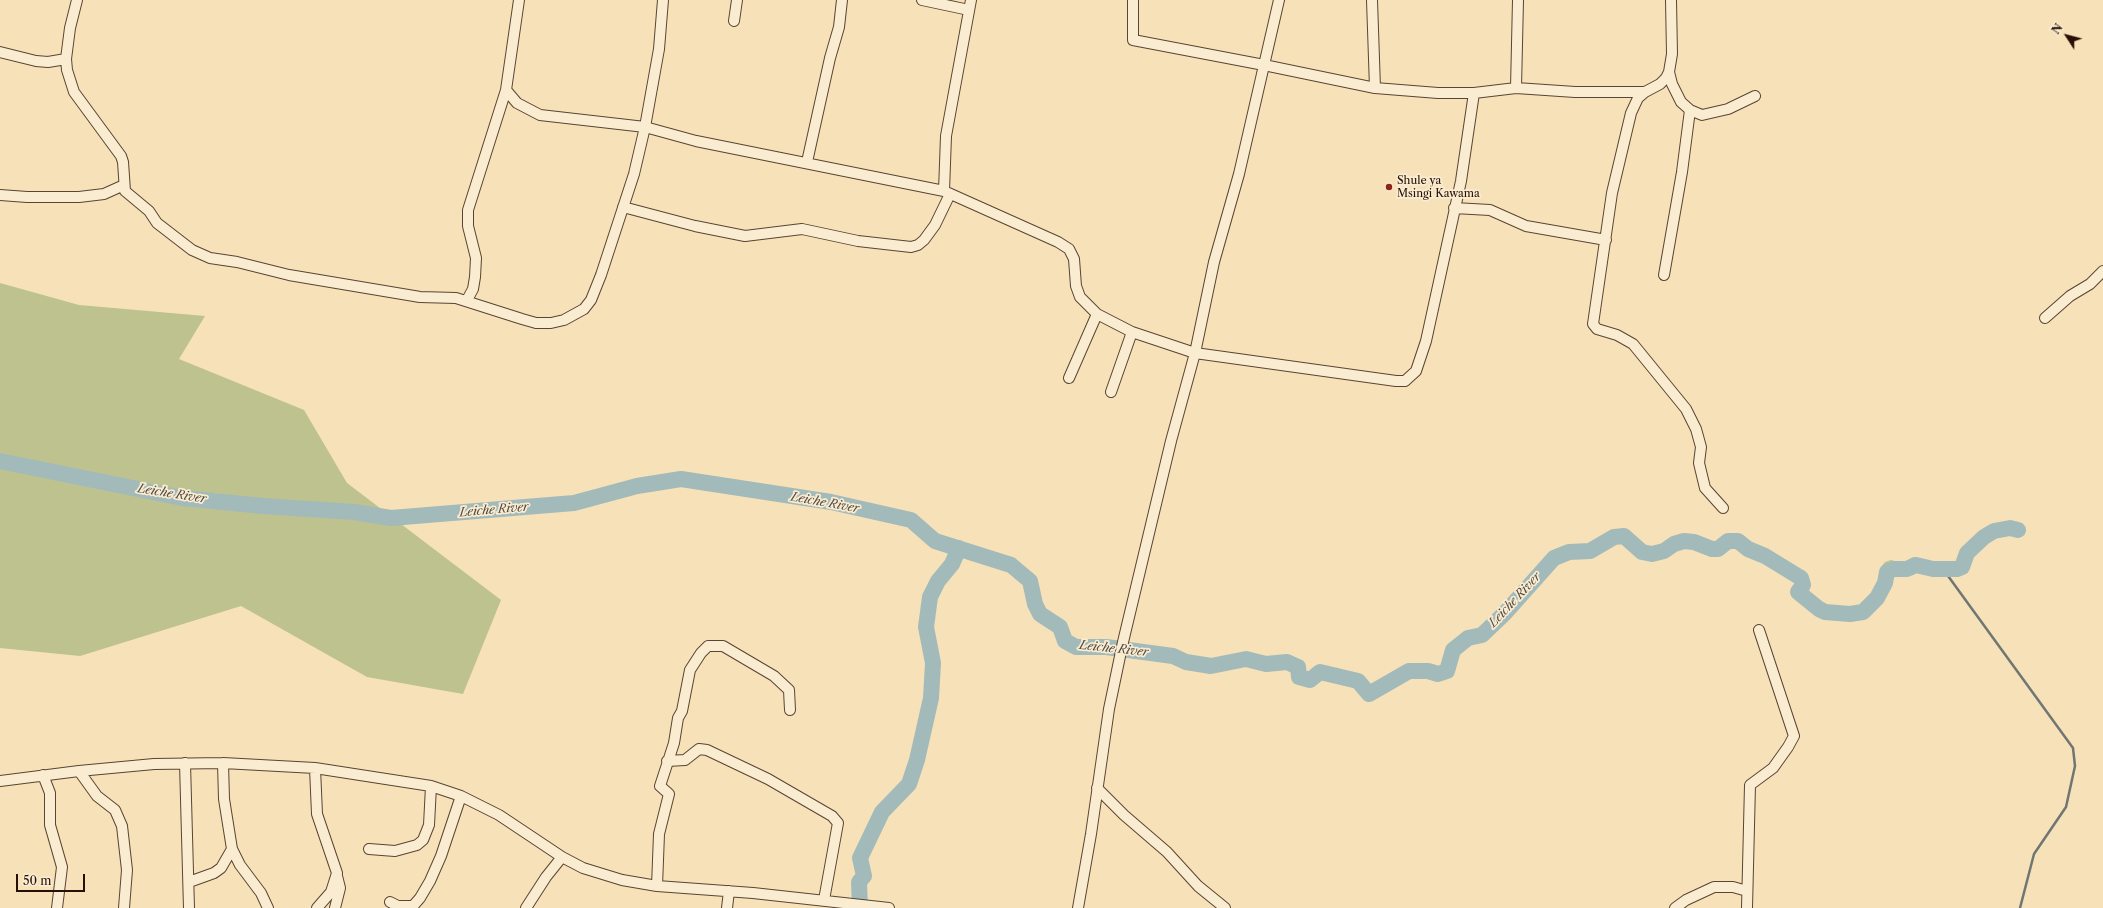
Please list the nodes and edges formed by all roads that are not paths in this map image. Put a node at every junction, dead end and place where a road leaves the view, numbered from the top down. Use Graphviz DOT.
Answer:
graph roads {
  1 [pos="77,0"];
  2 [pos="519,0"];
  3 [pos="663,0"];
  4 [pos="737,0"];
  5 [pos="842,0"];
  6 [pos="922,0"];
  7 [pos="971,0"];
  8 [pos="1133,0"];
  9 [pos="1279,0"];
  10 [pos="1372,0"];
  11 [pos="1518,0"];
  12 [pos="1670,0"];
  13 [pos="969,10"];
  14 [pos="734,21"];
  15 [pos="0,52"];
  16 [pos="66,59"];
  17 [pos="1264,65"];
  18 [pos="1669,72"];
  19 [pos="1375,88"];
  20 [pos="1516,88"];
  21 [pos="506,90"];
  22 [pos="1645,92"];
  23 [pos="1474,93"];
  24 [pos="1755,96"];
  25 [pos="1690,110"];
  26 [pos="645,127"];
  27 [pos="807,162"];
  28 [pos="124,185"];
  29 [pos="947,192"];
  30 [pos="0,195"];
  31 [pos="623,207"];
  32 [pos="1454,208"];
  33 [pos="1606,240"];
  34 [pos="2103,271"];
  35 [pos="1664,275"];
  36 [pos="467,300"];
  37 [pos="1097,314"];
  38 [pos="2045,318"];
  39 [pos="1132,332"];
  40 [pos="1195,353"];
  41 [pos="1069,378"];
  42 [pos="1111,392"];
  43 [pos="1724,508"];
  44 [pos="1759,630"];
  45 [pos="790,710"];
  46 [pos="666,761"];
  47 [pos="185,763"];
  48 [pos="222,763"];
  49 [pos="315,768"];
  50 [pos="79,771"];
  51 [pos="43,776"];
  52 [pos="0,781"];
  53 [pos="431,786"];
  54 [pos="1097,788"];
  55 [pos="460,796"];
  56 [pos="232,849"];
  57 [pos="369,849"];
  58 [pos="562,857"];
  59 [pos="337,876"];
  60 [pos="189,882"];
  61 [pos="657,886"];
  62 [pos="730,891"];
  63 [pos="1747,891"];
  64 [pos="824,900"];
  65 [pos="390,902"];
  66 [pos="57,908"];
  67 [pos="124,908"];
  68 [pos="189,908"];
  69 [pos="268,908"];
  70 [pos="317,908"];
  71 [pos="335,908"];
  72 [pos="526,908"];
  73 [pos="727,908"];
  74 [pos="889,908"];
  75 [pos="1078,908"];
  76 [pos="1225,908"];
  77 [pos="1675,908"];
  78 [pos="1747,908"];
  1 -- 16 [label="street"];
  2 -- 21 [label="street"];
  3 -- 26 [label="street"];
  4 -- 14 [label="street"];
  5 -- 27 [label="street"];
  6 -- 13 [label="street"];
  7 -- 13 [label="street"];
  8 -- 17 [label="street"];
  9 -- 17 [label="street"];
  10 -- 19 [label="street"];
  11 -- 20 [label="street"];
  12 -- 18 [label="street"];
  13 -- 29 [label="street"];
  15 -- 16 [label="street"];
  16 -- 28 [label="street"];
  17 -- 19 [label="street"];
  17 -- 40 [label="street"];
  18 -- 22 [label="street"];
  18 -- 25 [label="street"];
  19 -- 23 [label="street"];
  20 -- 22 [label="street"];
  20 -- 23 [label="street"];
  21 -- 26 [label="street"];
  21 -- 36 [label="street"];
  22 -- 33 [label="street"];
  23 -- 32 [label="street"];
  24 -- 25 [label="street"];
  25 -- 35 [label="street"];
  26 -- 27 [label="street"];
  26 -- 31 [label="street"];
  27 -- 29 [label="street"];
  28 -- 30 [label="street"];
  28 -- 36 [label="street"];
  29 -- 31 [label="street"];
  29 -- 37 [label="street"];
  31 -- 36 [label="street"];
  32 -- 33 [label="street"];
  32 -- 40 [label="street"];
  33 -- 43 [label="street"];
  34 -- 38 [label="street"];
  37 -- 39 [label="street"];
  37 -- 41 [label="street"];
  39 -- 40 [label="street"];
  39 -- 42 [label="street"];
  40 -- 54 [label="street"];
  44 -- 63 [label="street"];
  45 -- 46 [label="street"];
  46 -- 61 [label="street"];
  46 -- 64 [label="street"];
  47 -- 48 [label="street"];
  47 -- 50 [label="street"];
  47 -- 60 [label="street"];
  48 -- 49 [label="street"];
  48 -- 56 [label="street"];
  49 -- 53 [label="street"];
  49 -- 59 [label="street"];
  50 -- 51 [label="street"];
  50 -- 67 [label="street"];
  51 -- 52 [label="street"];
  51 -- 66 [label="street"];
  53 -- 55 [label="street"];
  53 -- 57 [label="street"];
  54 -- 75 [label="street"];
  54 -- 76 [label="street"];
  55 -- 58 [label="street"];
  55 -- 65 [label="street"];
  56 -- 60 [label="street"];
  56 -- 69 [label="street"];
  58 -- 61 [label="street"];
  58 -- 72 [label="street"];
  59 -- 70 [label="street"];
  59 -- 71 [label="street"];
  60 -- 68 [label="street"];
  61 -- 62 [label="street"];
  62 -- 64 [label="street"];
  62 -- 73 [label="street"];
  63 -- 77 [label="street"];
  63 -- 78 [label="street"];
  64 -- 74 [label="street"];
}
